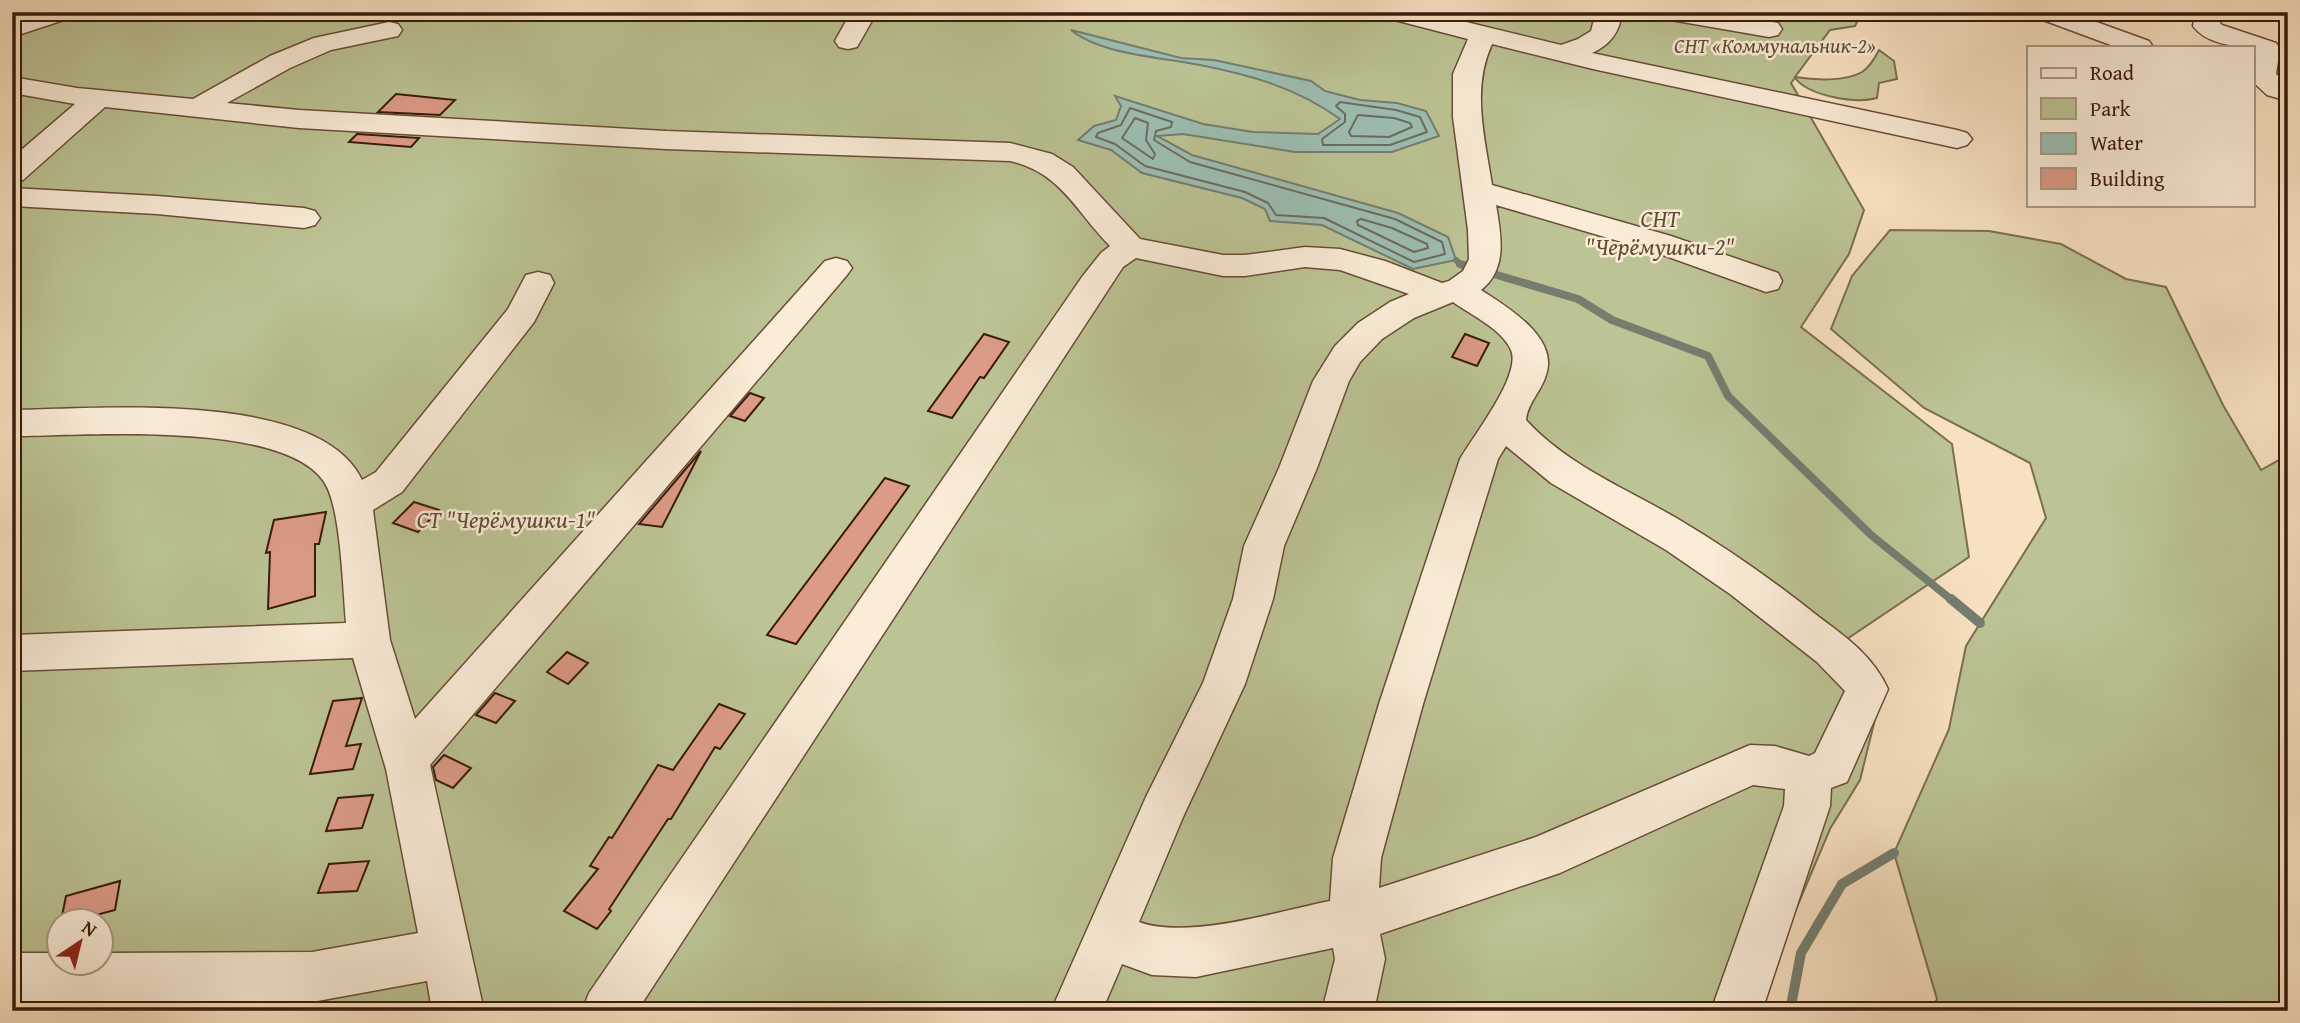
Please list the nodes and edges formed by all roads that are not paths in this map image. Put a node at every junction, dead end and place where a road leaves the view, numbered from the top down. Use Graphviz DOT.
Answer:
graph roads {
  1 [pos="64,12"];
  2 [pos="863,12"];
  3 [pos="1392,12"];
  4 [pos="1609,12"];
  5 [pos="1671,12"];
  6 [pos="2044,12"];
  7 [pos="2208,12"];
  8 [pos="12,29"];
  9 [pos="1769,29"];
  10 [pos="389,30"];
  11 [pos="1484,34"];
  12 [pos="848,41"];
  13 [pos="2137,46"];
  14 [pos="1563,53"];
  15 [pos="12,85"];
  16 [pos="2288,93"];
  17 [pos="99,98"];
  18 [pos="2254,98"];
  19 [pos="198,108"];
  20 [pos="2288,119"];
  21 [pos="1957,139"];
  22 [pos="12,174"];
  23 [pos="1479,191"];
  24 [pos="12,197"];
  25 [pos="304,218"];
  26 [pos="1130,247"];
  27 [pos="836,268"];
  28 [pos="1766,281"];
  29 [pos="538,283"];
  30 [pos="1449,292"];
  31 [pos="12,423"];
  32 [pos="1507,424"];
  33 [pos="354,503"];
  34 [pos="369,640"];
  35 [pos="12,653"];
  36 [pos="406,761"];
  37 [pos="1809,776"];
  38 [pos="1353,920"];
  39 [pos="1110,935"];
  40 [pos="445,953"];
  41 [pos="12,978"];
  42 [pos="458,1011"];
  43 [pos="607,1011"];
  44 [pos="1076,1011"];
  45 [pos="1348,1011"];
  46 [pos="1736,1011"];
  1 -- 8 [label="street"];
  2 -- 12 [label="street"];
  3 -- 11 [label="street"];
  4 -- 14 [label="street"];
  5 -- 9 [label="street"];
  6 -- 13 [label="street"];
  7 -- 16 [label="street"];
  10 -- 19 [label="street"];
  11 -- 14 [label="street"];
  11 -- 23 [label="street"];
  14 -- 21 [label="street"];
  15 -- 17 [label="street"];
  17 -- 19 [label="street"];
  17 -- 22 [label="street"];
  18 -- 20 [label="street"];
  19 -- 26 [label="street"];
  23 -- 28 [label="street"];
  23 -- 30 [label="street"];
  24 -- 25 [label="street"];
  26 -- 30 [label="street"];
  26 -- 43 [label="street"];
  27 -- 36 [label="street"];
  29 -- 33 [label="street"];
  30 -- 32 [label="street"];
  30 -- 39 [label="street"];
  31 -- 33 [label="street"];
  32 -- 37 [label="street"];
  32 -- 38 [label="street"];
  33 -- 34 [label="street"];
  34 -- 35 [label="street"];
  34 -- 36 [label="street"];
  36 -- 40 [label="street"];
  37 -- 38 [label="street"];
  37 -- 46 [label="street"];
  38 -- 39 [label="street"];
  38 -- 45 [label="street"];
  39 -- 44 [label="street"];
  40 -- 41 [label="street"];
  40 -- 42 [label="street"];
}
